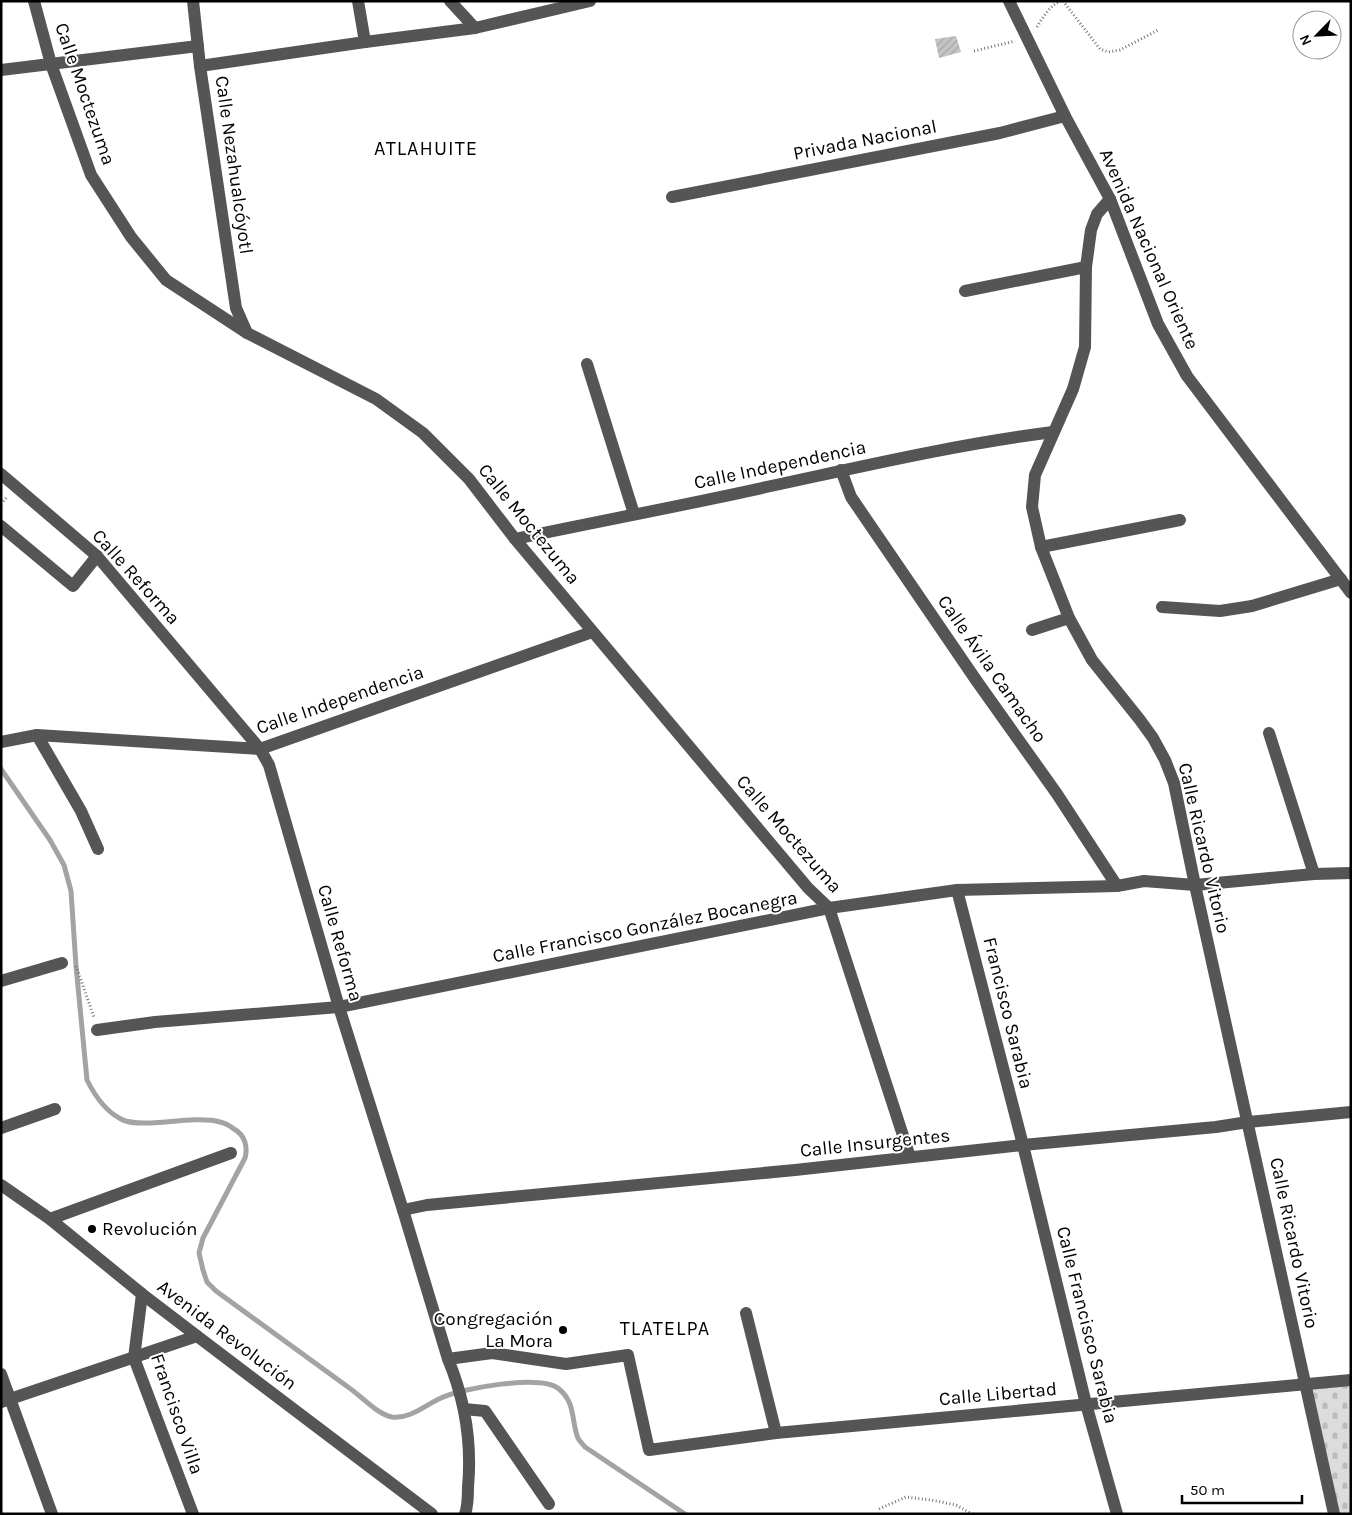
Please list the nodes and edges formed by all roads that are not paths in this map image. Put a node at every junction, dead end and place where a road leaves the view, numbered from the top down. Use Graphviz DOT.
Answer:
graph roads {
  1 [pos="34,1"];
  2 [pos="193,1"];
  3 [pos="358,1"];
  4 [pos="450,1"];
  5 [pos="590,1"];
  6 [pos="1009,1"];
  7 [pos="475,28"];
  8 [pos="365,42"];
  9 [pos="198,46"];
  10 [pos="51,64"];
  11 [pos="200,66"];
  12 [pos="1,70"];
  13 [pos="1065,116"];
  14 [pos="672,196"];
  15 [pos="1110,199"];
  16 [pos="1086,267"];
  17 [pos="965,290"];
  18 [pos="247,333"];
  19 [pos="586,364"];
  20 [pos="1053,432"];
  21 [pos="841,470"];
  22 [pos="1,474"];
  23 [pos="634,514"];
  24 [pos="1180,520"];
  25 [pos="1,526"];
  26 [pos="515,539"];
  27 [pos="1041,547"];
  28 [pos="97,556"];
  29 [pos="1341,579"];
  30 [pos="1351,593"];
  31 [pos="1162,607"];
  32 [pos="1068,618"];
  33 [pos="1032,630"];
  34 [pos="592,632"];
  35 [pos="1269,733"];
  36 [pos="37,735"];
  37 [pos="5,741"];
  38 [pos="260,749"];
  39 [pos="98,849"];
  40 [pos="1351,873"];
  41 [pos="1314,874"];
  42 [pos="1195,885"];
  43 [pos="1117,886"];
  44 [pos="957,890"];
  45 [pos="829,908"];
  46 [pos="62,963"];
  47 [pos="1,981"];
  48 [pos="339,1008"];
  49 [pos="98,1030"];
  50 [pos="55,1109"];
  51 [pos="1351,1112"];
  52 [pos="1248,1122"];
  53 [pos="1,1128"];
  54 [pos="1023,1145"];
  55 [pos="230,1153"];
  56 [pos="910,1157"];
  57 [pos="1,1185"];
  58 [pos="403,1210"];
  59 [pos="50,1219"];
  60 [pos="142,1294"];
  61 [pos="746,1312"];
  62 [pos="197,1336"];
  63 [pos="134,1358"];
  64 [pos="448,1359"];
  65 [pos="1,1374"];
  66 [pos="1351,1380"];
  67 [pos="1306,1385"];
  68 [pos="6,1401"];
  69 [pos="1086,1404"];
  70 [pos="464,1409"];
  71 [pos="776,1433"];
  72 [pos="549,1504"];
  73 [pos="52,1514"];
  74 [pos="193,1514"];
  75 [pos="432,1514"];
  76 [pos="465,1514"];
  77 [pos="1117,1514"];
  78 [pos="1334,1514"];
  1 -- 10 [label="street, Calle Moctezuma"];
  2 -- 9 [label="street, Calle Nezahualcóyotl"];
  3 -- 8 [label="street"];
  4 -- 7 [label="street"];
  5 -- 7 [label="street"];
  6 -- 13 [label="street, Avenida Nacional Oriente"];
  7 -- 8 [label="street"];
  8 -- 11 [label="street"];
  9 -- 10 [label="street"];
  9 -- 11 [label="street, Calle Nezahualcóyotl"];
  10 -- 12 [label="street"];
  10 -- 18 [label="street, Calle Moctezuma"];
  11 -- 18 [label="street, Calle Nezahualcóyotl"];
  13 -- 14 [label="street, Privada Nacional"];
  13 -- 15 [label="street, Avenida Nacional Oriente"];
  15 -- 16 [label="street, Calle Ricardo Vitorio"];
  15 -- 29 [label="street, Avenida Nacional Oriente"];
  16 -- 17 [label="street"];
  16 -- 20 [label="street, Calle Ricardo Vitorio"];
  18 -- 26 [label="street, Calle Moctezuma"];
  19 -- 23 [label="street"];
  20 -- 21 [label="street, Calle Independencia"];
  20 -- 27 [label="street, Calle Ricardo Vitorio"];
  21 -- 23 [label="street, Calle Independencia"];
  21 -- 43 [label="street, Calle Ávila Camacho"];
  22 -- 28 [label="street, Calle Reforma"];
  23 -- 26 [label="street, Calle Independencia"];
  24 -- 27 [label="street"];
  25 -- 28 [label="street"];
  26 -- 34 [label="street, Calle Moctezuma"];
  27 -- 32 [label="street, Calle Ricardo Vitorio"];
  28 -- 38 [label="street, Calle Reforma"];
  29 -- 30 [label="street, Avenida Nacional Oriente"];
  29 -- 31 [label="street"];
  32 -- 33 [label="street"];
  32 -- 42 [label="street, Calle Ricardo Vitorio"];
  34 -- 38 [label="street, Calle Independencia"];
  34 -- 45 [label="street, Calle Moctezuma"];
  35 -- 41 [label="street"];
  36 -- 37 [label="street, Calle Independencia"];
  36 -- 38 [label="street, Calle Independencia"];
  36 -- 39 [label="street"];
  38 -- 48 [label="street, Calle Reforma"];
  40 -- 41 [label="street, Calle Francisco González Bocanegra"];
  41 -- 42 [label="street, Calle Francisco González Bocanegra"];
  42 -- 43 [label="street, Calle Francisco González Bocanegra"];
  42 -- 52 [label="street, Calle Ricardo Vitorio"];
  43 -- 44 [label="street, Calle Francisco González Bocanegra"];
  44 -- 45 [label="street, Calle Francisco González Bocanegra"];
  44 -- 54 [label="street, Francisco Sarabia"];
  45 -- 48 [label="street, Calle Francisco González Bocanegra"];
  45 -- 56 [label="street, Calle Moctezuma"];
  46 -- 47 [label="street"];
  48 -- 49 [label="street, Calle Francisco González Bocanegra"];
  48 -- 58 [label="street, Calle Reforma"];
  50 -- 53 [label="street"];
  51 -- 52 [label="street, Calle Insurgentes"];
  52 -- 54 [label="street, Calle Insurgentes"];
  52 -- 67 [label="street, Calle Ricardo Vitorio"];
  54 -- 56 [label="street, Calle Insurgentes"];
  54 -- 69 [label="street, Calle Francisco Sarabia"];
  55 -- 59 [label="street"];
  56 -- 58 [label="street, Calle Insurgentes"];
  57 -- 59 [label="street, Avenida Revolución"];
  58 -- 64 [label="street, Calle Reforma"];
  59 -- 60 [label="street, Avenida Revolución"];
  60 -- 62 [label="street, Avenida Revolución"];
  60 -- 63 [label="street, Francisco Villa"];
  61 -- 71 [label="street"];
  62 -- 63 [label="street"];
  62 -- 75 [label="street, Avenida Revolución"];
  63 -- 68 [label="street"];
  63 -- 74 [label="street, Francisco Villa"];
  64 -- 70 [label="street, Calle Reforma"];
  64 -- 71 [label="street, Calle Libertad"];
  65 -- 68 [label="street"];
  66 -- 67 [label="street, Calle Libertad"];
  67 -- 69 [label="street, Calle Libertad"];
  67 -- 78 [label="street, Calle Ricardo Vitorio"];
  68 -- 73 [label="street"];
  69 -- 71 [label="street, Calle Libertad"];
  69 -- 77 [label="street, Calle Francisco Sarabia"];
  70 -- 72 [label="street"];
  70 -- 76 [label="street, Calle Reforma"];
}
